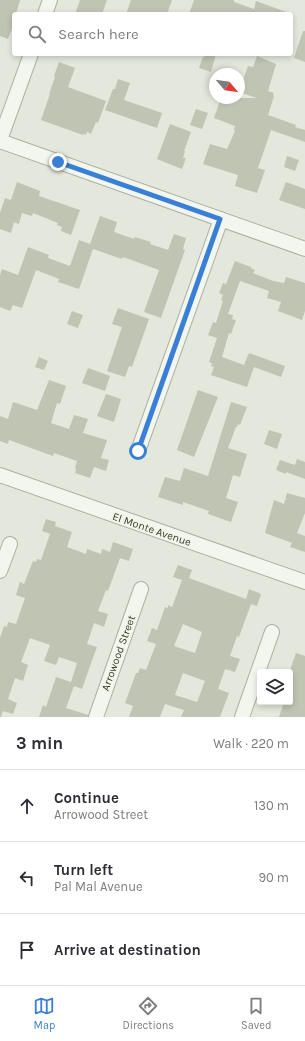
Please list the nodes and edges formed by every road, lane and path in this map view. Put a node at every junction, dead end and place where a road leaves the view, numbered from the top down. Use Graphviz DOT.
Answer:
graph roads {
  1 [pos="50,0"];
  2 [pos="46,12"];
  3 [pos="30,56"];
  4 [pos="0,140"];
  5 [pos="220,219"];
  6 [pos="305,249"];
  7 [pos="138,451"];
  8 [pos="0,475"];
  9 [pos="10,544"];
  10 [pos="0,571"];
  11 [pos="305,582"];
  12 [pos="141,589"];
  13 [pos="272,632"];
  14 [pos="96,717"];
  15 [pos="242,717"];
  1 -- 2 [label="street"];
  3 -- 4 [label="street"];
  4 -- 5 [label="street"];
  5 -- 6 [label="street"];
  5 -- 7 [label="street"];
  8 -- 11 [label="street, El Monte Avenue"];
  9 -- 10 [label="street"];
  12 -- 14 [label="street, Arrowood Street"];
  13 -- 15 [label="street"];
}
